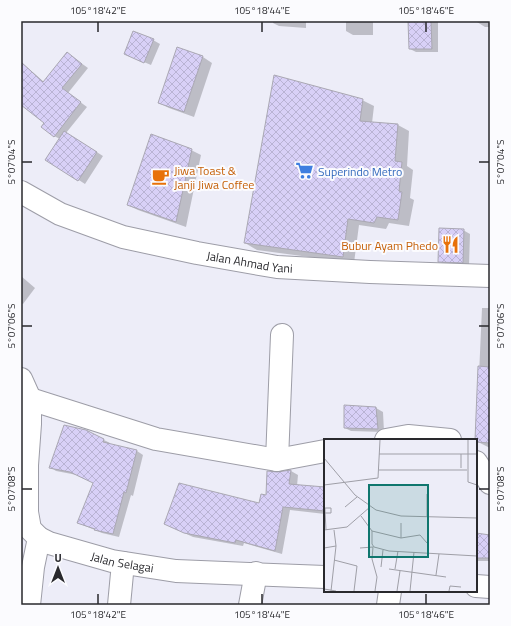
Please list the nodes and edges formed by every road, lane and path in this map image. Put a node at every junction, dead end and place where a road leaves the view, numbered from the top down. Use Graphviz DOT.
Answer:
graph roads {
  1 [pos="21,192"];
  2 [pos="490,276"];
  3 [pos="282,335"];
  4 [pos="21,379"];
  5 [pos="30,399"];
  6 [pos="392,439"];
  7 [pos="440,439"];
  8 [pos="324,451"];
  9 [pos="277,460"];
  10 [pos="477,464"];
  11 [pos="490,483"];
  12 [pos="30,543"];
  13 [pos="123,563"];
  14 [pos="256,573"];
  15 [pos="324,576"];
  16 [pos="477,586"];
  17 [pos="490,587"];
  18 [pos="390,592"];
  19 [pos="29,605"];
  20 [pos="119,605"];
  21 [pos="250,605"];
  22 [pos="388,605"];
  1 -- 2 [label="street, Jalan Ahmad Yani"];
  3 -- 9 [label="street"];
  4 -- 5 [label="street"];
  5 -- 9 [label="street"];
  5 -- 12 [label="street"];
  6 -- 7 [label="street"];
  8 -- 9 [label="street"];
  10 -- 11 [label="street"];
  12 -- 13 [label="street, Jalan Selagai"];
  12 -- 19 [label="street"];
  13 -- 14 [label="street, Jalan Selagai"];
  13 -- 20 [label="street"];
  14 -- 15 [label="street, Jalan Selagai"];
  14 -- 21 [label="street"];
  16 -- 17 [label="street"];
  18 -- 22 [label="street"];
}
